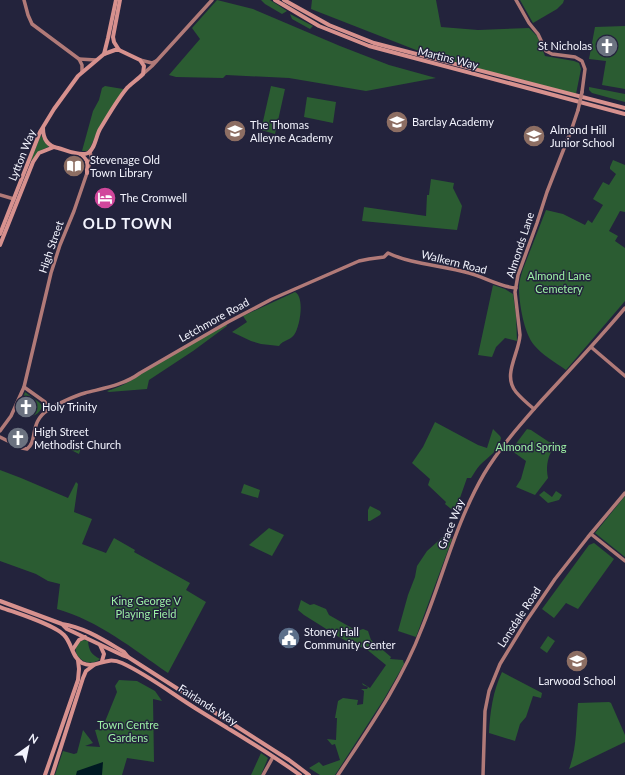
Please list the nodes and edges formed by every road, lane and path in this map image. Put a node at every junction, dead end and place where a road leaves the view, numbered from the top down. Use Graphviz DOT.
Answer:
graph roads {
  1 [pos="24,0"];
  2 [pos="116,0"];
  3 [pos="120,0"];
  4 [pos="212,0"];
  5 [pos="275,0"];
  6 [pos="284,0"];
  7 [pos="516,0"];
  8 [pos="119,50"];
  9 [pos="104,54"];
  10 [pos="79,59"];
  11 [pos="96,60"];
  12 [pos="140,60"];
  13 [pos="156,61"];
  14 [pos="82,72"];
  15 [pos="143,74"];
  16 [pos="625,108"];
  17 [pos="625,114"];
  18 [pos="43,128"];
  19 [pos="54,147"];
  20 [pos="90,151"];
  21 [pos="81,155"];
  22 [pos="87,173"];
  23 [pos="0,195"];
  24 [pos="14,199"];
  25 [pos="0,234"];
  26 [pos="0,246"];
  27 [pos="388,252"];
  28 [pos="516,288"];
  29 [pos="625,308"];
  30 [pos="591,347"];
  31 [pos="625,376"];
  32 [pos="24,387"];
  33 [pos="50,408"];
  34 [pos="534,409"];
  35 [pos="0,431"];
  36 [pos="0,437"];
  37 [pos="625,492"];
  38 [pos="590,534"];
  39 [pos="625,561"];
  40 [pos="0,601"];
  41 [pos="0,607"];
  42 [pos="62,624"];
  43 [pos="86,637"];
  44 [pos="99,644"];
  45 [pos="73,649"];
  46 [pos="128,657"];
  47 [pos="78,660"];
  48 [pos="102,661"];
  49 [pos="94,665"];
  50 [pos="273,756"];
  51 [pos="45,775"];
  52 [pos="52,775"];
  53 [pos="263,775"];
  54 [pos="300,775"];
  55 [pos="308,775"];
  56 [pos="338,775"];
  57 [pos="483,775"];
  1 -- 10 [label="street"];
  2 -- 9 [label="main road"];
  3 -- 8 [label="main road"];
  4 -- 13 [label="street"];
  5 -- 17 [label="main road, Martins Way"];
  6 -- 16 [label="main road"];
  7 -- 28 [label="street, Almonds Lane, bridge"];
  8 -- 9 [label="main road, Lytton Way"];
  8 -- 12 [label="main road"];
  9 -- 11 [label="main road, Lytton Way"];
  10 -- 11 [label="street"];
  10 -- 14 [label="street"];
  11 -- 14 [label="main road, Lytton Way"];
  12 -- 13 [label="street"];
  12 -- 15 [label="main road"];
  13 -- 15 [label="street"];
  14 -- 18 [label="main road, Lytton Way"];
  15 -- 20 [label="main road, High Street"];
  18 -- 19 [label="main road, Lytton Way"];
  18 -- 24 [label="main road, Lytton Way"];
  19 -- 21 [label="main road"];
  19 -- 26 [label="main road, Lytton Way"];
  20 -- 21 [label="main road"];
  20 -- 22 [label="street, High Street"];
  21 -- 22 [label="main road"];
  22 -- 32 [label="street, High Street"];
  23 -- 24 [label="street"];
  24 -- 25 [label="main road, Lytton Way"];
  27 -- 28 [label="street, Walkern Road"];
  27 -- 33 [label="street, Letchmore Road"];
  28 -- 34 [label="street, Almonds Lane"];
  29 -- 30 [label="street, Grace Way"];
  30 -- 31 [label="street"];
  30 -- 34 [label="street, Grace Way"];
  32 -- 33 [label="street"];
  32 -- 35 [label="street, High Street"];
  33 -- 36 [label="street, Letchmore Road"];
  34 -- 56 [label="street, Grace Way"];
  37 -- 38 [label="street, Lonsdale Road"];
  38 -- 39 [label="street"];
  38 -- 57 [label="street, Lonsdale Road"];
  40 -- 42 [label="main road, Fairlands Way"];
  41 -- 45 [label="main road"];
  42 -- 43 [label="main road, Fairlands Way"];
  42 -- 46 [label="main road, Fairlands Way"];
  43 -- 44 [label="main road, Fairlands Way"];
  43 -- 45 [label="main road"];
  44 -- 46 [label="main road, Fairlands Way"];
  44 -- 48 [label="main road"];
  45 -- 47 [label="main road"];
  46 -- 55 [label="main road, Fairlands Way"];
  47 -- 49 [label="main road"];
  47 -- 51 [label="main road"];
  48 -- 49 [label="main road"];
  48 -- 50 [label="main road, Fairlands Way"];
  49 -- 52 [label="main road"];
  50 -- 53 [label="street"];
  50 -- 54 [label="main road, Fairlands Way"];
}
